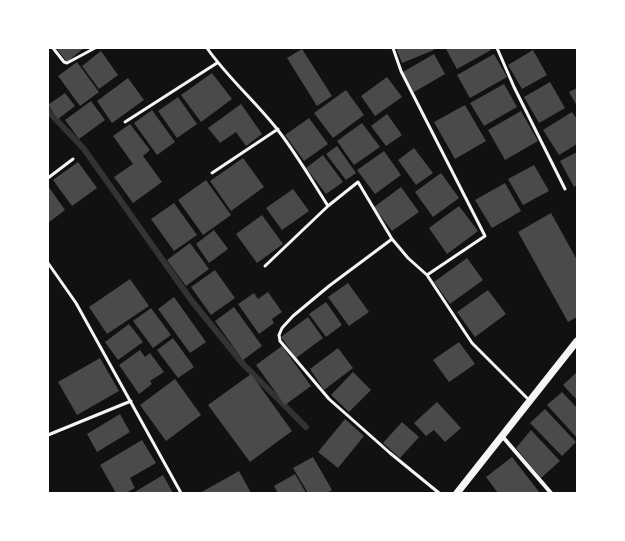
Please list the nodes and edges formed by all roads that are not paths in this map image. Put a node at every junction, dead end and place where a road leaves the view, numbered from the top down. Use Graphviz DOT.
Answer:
graph roads {
  1 [pos="53,48"];
  2 [pos="95,48"];
  3 [pos="207,48"];
  4 [pos="393,48"];
  5 [pos="497,48"];
  6 [pos="217,63"];
  7 [pos="125,122"];
  8 [pos="278,129"];
  9 [pos="73,158"];
  10 [pos="212,173"];
  11 [pos="48,178"];
  12 [pos="565,189"];
  13 [pos="328,206"];
  14 [pos="392,239"];
  15 [pos="48,263"];
  16 [pos="265,266"];
  17 [pos="427,275"];
  18 [pos="577,341"];
  19 [pos="131,401"];
  20 [pos="530,401"];
  21 [pos="48,435"];
  22 [pos="502,436"];
  23 [pos="181,493"];
  24 [pos="439,493"];
  25 [pos="457,493"];
  26 [pos="552,493"];
  1 -- 2 [label="lane"];
  3 -- 6 [label="lane"];
  4 -- 17 [label="lane"];
  5 -- 12 [label="lane"];
  6 -- 7 [label="lane"];
  6 -- 8 [label="lane"];
  8 -- 10 [label="lane"];
  8 -- 13 [label="lane"];
  9 -- 11 [label="lane"];
  13 -- 14 [label="lane"];
  13 -- 16 [label="lane"];
  14 -- 17 [label="lane"];
  14 -- 24 [label="lane"];
  15 -- 19 [label="lane"];
  17 -- 20 [label="lane"];
  18 -- 20 [label="street"];
  19 -- 21 [label="lane"];
  19 -- 23 [label="lane"];
  20 -- 22 [label="street"];
  22 -- 25 [label="street"];
  22 -- 26 [label="street"];
}
